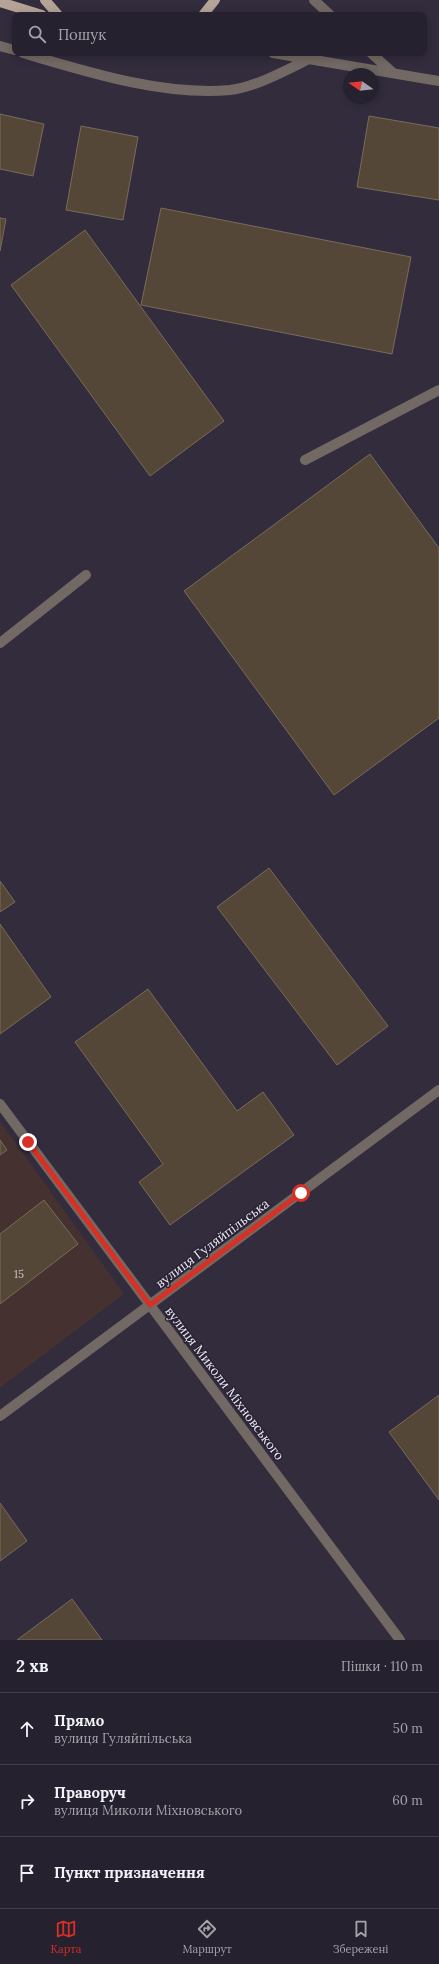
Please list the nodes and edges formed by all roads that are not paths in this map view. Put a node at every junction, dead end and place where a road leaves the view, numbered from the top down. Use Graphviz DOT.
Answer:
graph roads {
  1 [pos="45,0"];
  2 [pos="215,0"];
  3 [pos="314,0"];
  4 [pos="0,2"];
  5 [pos="32,12"];
  6 [pos="55,12"];
  7 [pos="205,12"];
  8 [pos="327,12"];
  9 [pos="0,46"];
  10 [pos="12,49"];
  11 [pos="33,56"];
  12 [pos="291,56"];
  13 [pos="374,56"];
  14 [pos="309,59"];
  15 [pos="392,72"];
  16 [pos="439,81"];
  17 [pos="439,390"];
  18 [pos="305,460"];
  19 [pos="86,575"];
  20 [pos="0,643"];
  21 [pos="439,1090"];
  22 [pos="0,1104"];
  23 [pos="150,1305"];
  24 [pos="0,1416"];
  25 [pos="400,1640"];
  1 -- 6 [label="main road"];
  2 -- 7 [label="main road"];
  3 -- 8 [label="street"];
  4 -- 5 [label="main road"];
  9 -- 10 [label="street"];
  11 -- 14 [label="street"];
  12 -- 14 [label="street"];
  13 -- 15 [label="street"];
  14 -- 15 [label="street"];
  15 -- 16 [label="street"];
  17 -- 18 [label="street"];
  19 -- 20 [label="street"];
  21 -- 23 [label="street, вулиця Гуляйпільська"];
  22 -- 23 [label="street, вулиця Миколи Міхновського"];
  23 -- 24 [label="street, вулиця Гуляйпільська"];
  23 -- 25 [label="street, вулиця Миколи Міхновського"];
}
